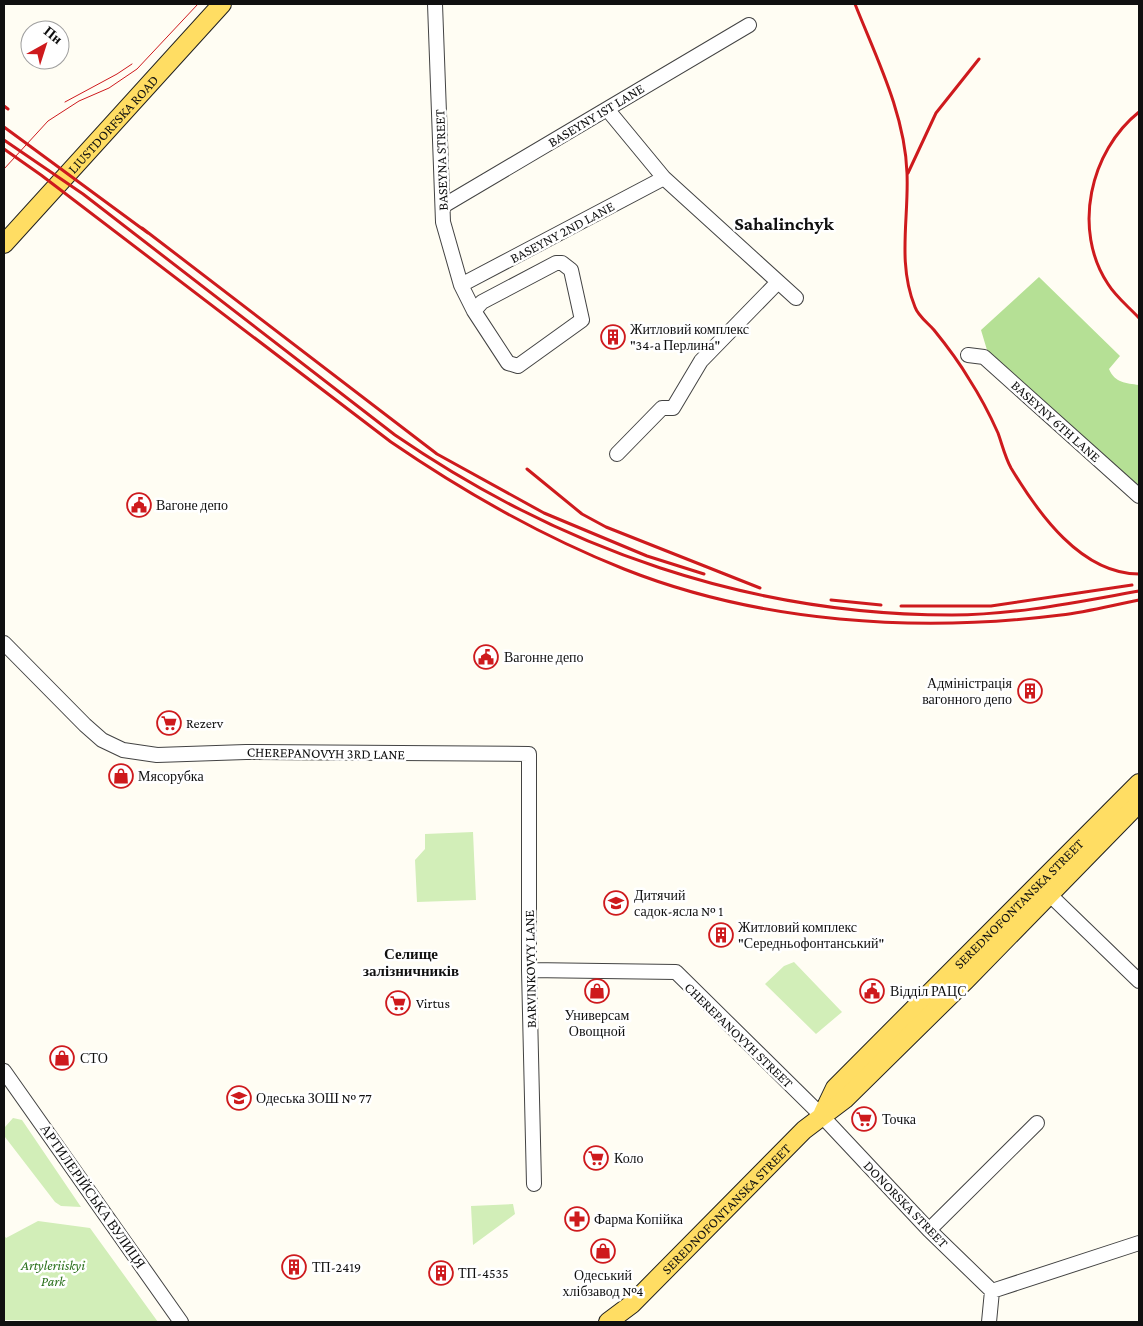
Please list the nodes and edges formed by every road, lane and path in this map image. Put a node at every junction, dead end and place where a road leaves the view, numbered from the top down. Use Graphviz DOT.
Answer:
graph roads {
  1 [pos="222,4"];
  2 [pos="435,4"];
  3 [pos="748,25"];
  4 [pos="607,109"];
  5 [pos="664,178"];
  6 [pos="443,206"];
  7 [pos="4,244"];
  8 [pos="778,282"];
  9 [pos="461,285"];
  10 [pos="796,298"];
  11 [pos="474,311"];
  12 [pos="968,355"];
  13 [pos="617,454"];
  14 [pos="1139,496"];
  15 [pos="4,643"];
  16 [pos="529,754"];
  17 [pos="1139,783"];
  18 [pos="1139,803"];
  19 [pos="1049,894"];
  20 [pos="529,970"];
  21 [pos="1139,981"];
  22 [pos="4,1070"];
  23 [pos="822,1116"];
  24 [pos="1037,1123"];
  25 [pos="534,1184"];
  26 [pos="929,1230"];
  27 [pos="1139,1243"];
  28 [pos="992,1291"];
  29 [pos="632,1304"];
  30 [pos="182,1322"];
  31 [pos="608,1322"];
  32 [pos="624,1322"];
  33 [pos="989,1322"];
  1 -- 7 [label="main road, LIUSTDORFSKA ROAD"];
  2 -- 6 [label="street, BASEYNA STREET"];
  3 -- 4 [label="street, BASEYNY 1ST LANE"];
  4 -- 5 [label="street"];
  4 -- 6 [label="street, BASEYNY 1ST LANE"];
  5 -- 8 [label="street"];
  5 -- 9 [label="street, BASEYNY 2ND LANE"];
  6 -- 9 [label="street, BASEYNA STREET"];
  8 -- 10 [label="street"];
  8 -- 13 [label="street"];
  9 -- 11 [label="street, BASEYNA STREET"];
  11 -- 11 [label="street, BASEYNA STREET"];
  12 -- 14 [label="street, BASEYNY 6TH LANE"];
  15 -- 16 [label="street, CHEREPANOVYH 3RD LANE"];
  16 -- 20 [label="street, BARVINKOVYY LANE"];
  17 -- 23 [label="main road, SEREDNOFONTANSKA STREET"];
  18 -- 19 [label="main road, SEREDNOFONTANSKA STREET"];
  19 -- 21 [label="street"];
  19 -- 23 [label="main road, SEREDNOFONTANSKA STREET"];
  20 -- 23 [label="street, CHEREPANOVYH STREET"];
  20 -- 25 [label="street, BARVINKOVYY LANE"];
  22 -- 30 [label="street, АРТИЛЕРІЙСЬКА ВУЛИЦЯ"];
  23 -- 26 [label="street, DONORSKA STREET"];
  23 -- 29 [label="main road, SEREDNOFONTANSKA STREET"];
  24 -- 26 [label="street"];
  26 -- 28 [label="street, DONORSKA STREET"];
  27 -- 28 [label="street"];
  28 -- 33 [label="street"];
  29 -- 31 [label="main road, SEREDNOFONTANSKA STREET"];
  29 -- 32 [label="main road, SEREDNOFONTANSKA STREET"];
}
